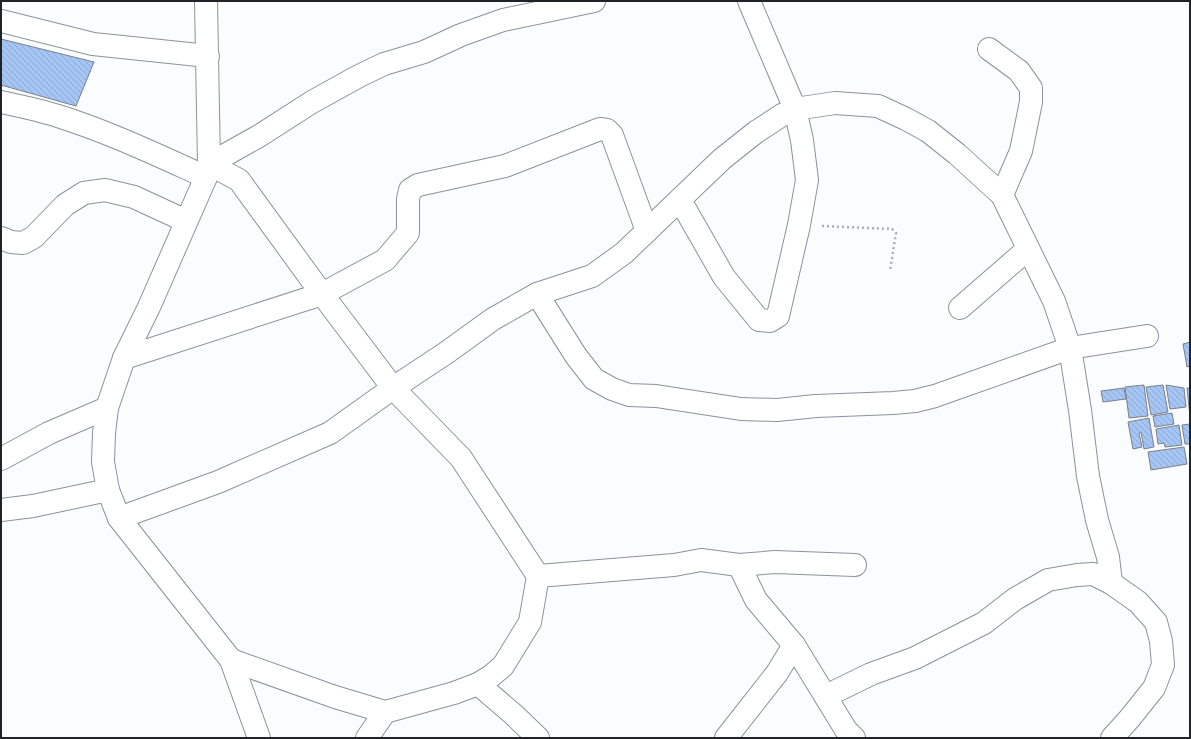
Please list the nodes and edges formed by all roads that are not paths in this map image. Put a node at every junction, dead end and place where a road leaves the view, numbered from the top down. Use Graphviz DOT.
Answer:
graph roads {
  1 [pos="206,1"];
  2 [pos="594,1"];
  3 [pos="749,1"];
  4 [pos="564,4"];
  5 [pos="1,21"];
  6 [pos="989,49"];
  7 [pos="208,56"];
  8 [pos="1,102"];
  9 [pos="795,109"];
  10 [pos="208,170"];
  11 [pos="1002,195"];
  12 [pos="680,200"];
  13 [pos="186,221"];
  14 [pos="647,231"];
  15 [pos="1,238"];
  16 [pos="1028,249"];
  17 [pos="322,294"];
  18 [pos="537,294"];
  19 [pos="960,308"];
  20 [pos="1147,336"];
  21 [pos="1070,348"];
  22 [pos="124,358"];
  23 [pos="393,388"];
  24 [pos="107,408"];
  25 [pos="1,459"];
  26 [pos="108,490"];
  27 [pos="1,510"];
  28 [pos="119,518"];
  29 [pos="739,565"];
  30 [pos="855,565"];
  31 [pos="538,576"];
  32 [pos="1111,583"];
  33 [pos="794,645"];
  34 [pos="231,660"];
  35 [pos="478,684"];
  36 [pos="826,696"];
  37 [pos="385,712"];
  38 [pos="259,738"];
  39 [pos="367,738"];
  40 [pos="538,738"];
  41 [pos="726,738"];
  42 [pos="854,738"];
  43 [pos="1112,738"];
  1 -- 7 [label="street"];
  2 -- 4 [label="street"];
  3 -- 9 [label="street"];
  4 -- 10 [label="street"];
  5 -- 7 [label="street"];
  6 -- 11 [label="street"];
  7 -- 10 [label="street"];
  8 -- 10 [label="street"];
  9 -- 11 [label="street"];
  9 -- 12 [label="street"];
  9 -- 12 [label="street"];
  10 -- 13 [label="street"];
  10 -- 17 [label="street"];
  11 -- 16 [label="street"];
  12 -- 14 [label="street"];
  13 -- 15 [label="street"];
  13 -- 22 [label="street"];
  14 -- 17 [label="street"];
  14 -- 18 [label="street"];
  16 -- 19 [label="street"];
  16 -- 21 [label="street"];
  17 -- 22 [label="street"];
  17 -- 23 [label="street"];
  18 -- 21 [label="street"];
  18 -- 23 [label="street"];
  20 -- 21 [label="street"];
  21 -- 32 [label="street"];
  22 -- 24 [label="street"];
  23 -- 28 [label="street"];
  23 -- 31 [label="street"];
  24 -- 25 [label="street"];
  24 -- 26 [label="street"];
  26 -- 27 [label="street"];
  26 -- 28 [label="street"];
  28 -- 34 [label="street"];
  29 -- 30 [label="street"];
  29 -- 31 [label="street"];
  29 -- 33 [label="street"];
  31 -- 35 [label="street"];
  32 -- 36 [label="street"];
  32 -- 43 [label="street"];
  33 -- 36 [label="street"];
  33 -- 41 [label="street"];
  34 -- 37 [label="street"];
  34 -- 38 [label="street"];
  35 -- 37 [label="street"];
  35 -- 40 [label="street"];
  36 -- 42 [label="street"];
  37 -- 39 [label="street"];
}
